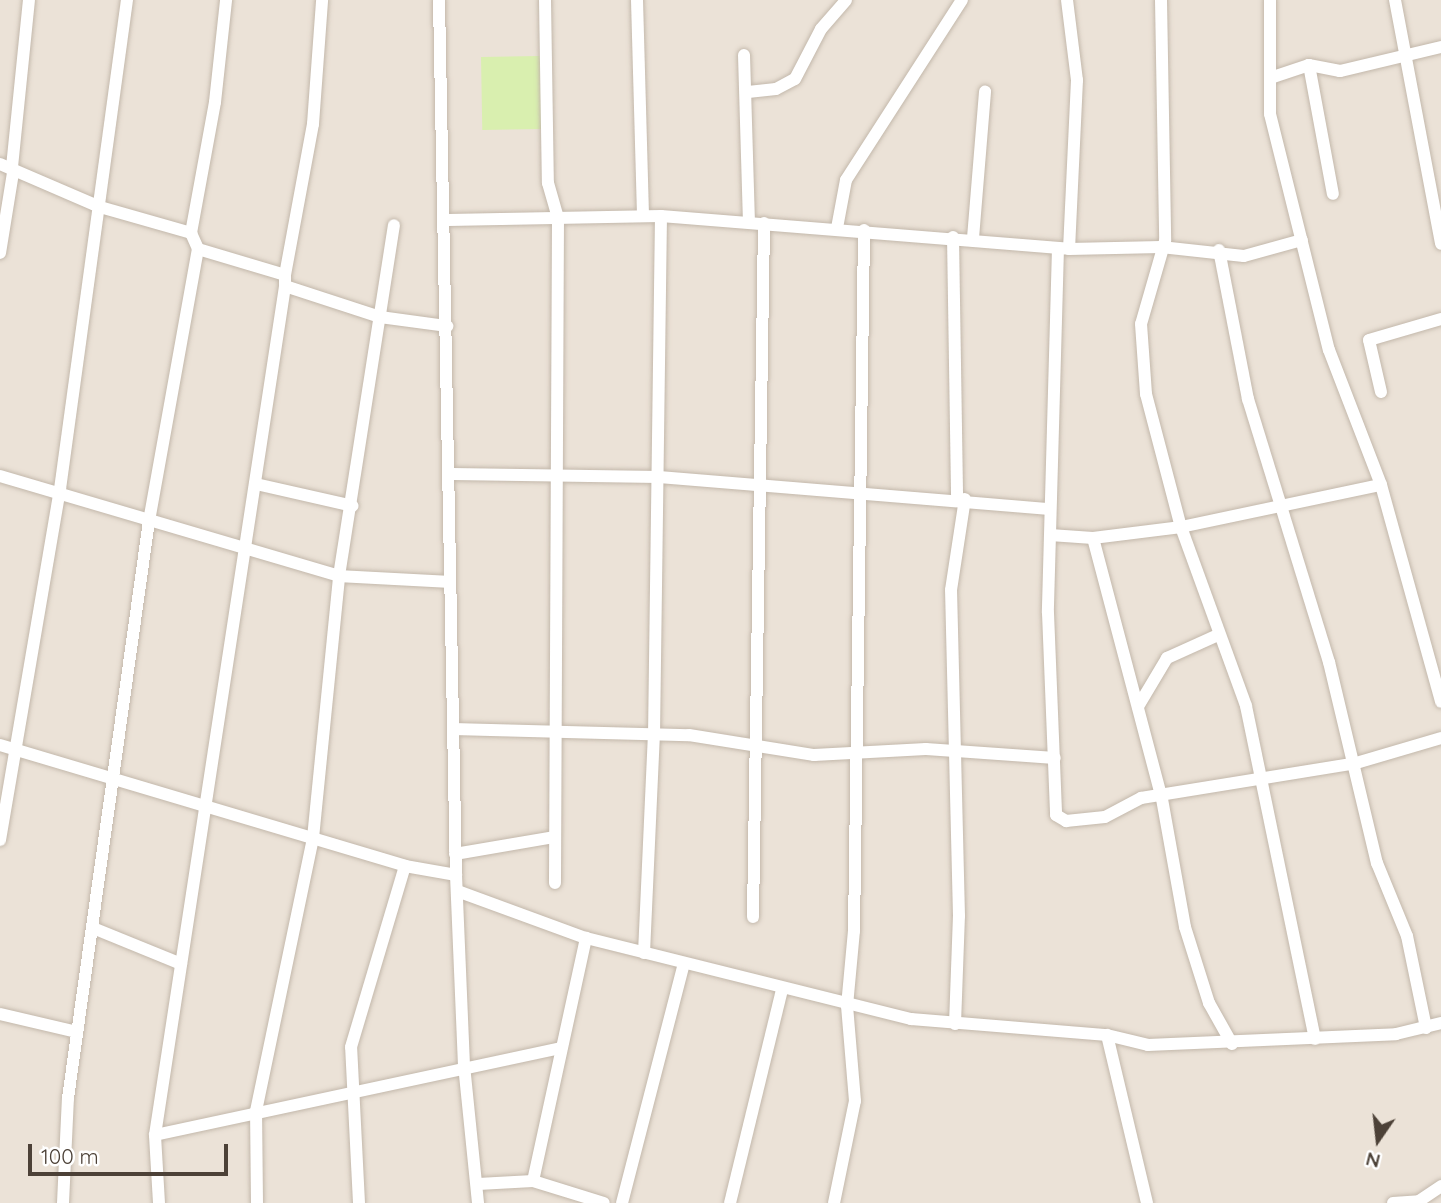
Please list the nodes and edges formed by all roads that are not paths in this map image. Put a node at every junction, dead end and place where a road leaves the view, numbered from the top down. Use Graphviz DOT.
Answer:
graph roads {
  1 [pos="29,0"];
  2 [pos="127,0"];
  3 [pos="226,0"];
  4 [pos="322,0"];
  5 [pos="439,0"];
  6 [pos="545,0"];
  7 [pos="637,0"];
  8 [pos="846,0"];
  9 [pos="962,0"];
  10 [pos="1067,0"];
  11 [pos="1161,0"];
  12 [pos="1270,0"];
  13 [pos="1395,0"];
  14 [pos="1441,47"];
  15 [pos="744,55"];
  16 [pos="1405,56"];
  17 [pos="1309,65"];
  18 [pos="1270,78"];
  19 [pos="985,91"];
  20 [pos="748,92"];
  21 [pos="8,168"];
  22 [pos="1333,194"];
  23 [pos="100,207"];
  24 [pos="643,215"];
  25 [pos="661,216"];
  26 [pos="558,218"];
  27 [pos="448,220"];
  28 [pos="749,221"];
  29 [pos="764,223"];
  30 [pos="394,225"];
  31 [pos="837,228"];
  32 [pos="864,230"];
  33 [pos="191,233"];
  34 [pos="953,237"];
  35 [pos="973,239"];
  36 [pos="1302,240"];
  37 [pos="1441,244"];
  38 [pos="1161,247"];
  39 [pos="1064,248"];
  40 [pos="198,249"];
  41 [pos="1219,250"];
  42 [pos="0,253"];
  43 [pos="285,280"];
  44 [pos="380,317"];
  45 [pos="1441,319"];
  46 [pos="447,326"];
  47 [pos="1381,392"];
  48 [pos="556,472"];
  49 [pos="452,474"];
  50 [pos="0,476"];
  51 [pos="659,477"];
  52 [pos="256,484"];
  53 [pos="1381,485"];
  54 [pos="60,489"];
  55 [pos="761,489"];
  56 [pos="859,492"];
  57 [pos="961,498"];
  58 [pos="353,506"];
  59 [pos="1050,509"];
  60 [pos="1283,510"];
  61 [pos="149,521"];
  62 [pos="1181,527"];
  63 [pos="1050,535"];
  64 [pos="1093,538"];
  65 [pos="243,548"];
  66 [pos="339,576"];
  67 [pos="450,582"];
  68 [pos="1218,635"];
  69 [pos="1441,702"];
  70 [pos="1139,705"];
  71 [pos="453,729"];
  72 [pos="558,730"];
  73 [pos="654,736"];
  74 [pos="1441,738"];
  75 [pos="755,742"];
  76 [pos="0,745"];
  77 [pos="19,749"];
  78 [pos="951,752"];
  79 [pos="856,755"];
  80 [pos="1055,758"];
  81 [pos="1356,764"];
  82 [pos="1259,775"];
  83 [pos="115,777"];
  84 [pos="1162,799"];
  85 [pos="206,805"];
  86 [pos="554,837"];
  87 [pos="313,838"];
  88 [pos="0,840"];
  89 [pos="455,854"];
  90 [pos="405,866"];
  91 [pos="456,875"];
  92 [pos="555,883"];
  93 [pos="460,892"];
  94 [pos="753,917"];
  95 [pos="93,928"];
  96 [pos="586,939"];
  97 [pos="643,953"];
  98 [pos="181,964"];
  99 [pos="684,964"];
  100 [pos="782,990"];
  101 [pos="847,1006"];
  102 [pos="0,1014"];
  103 [pos="1441,1023"];
  104 [pos="955,1024"];
  105 [pos="1426,1028"];
  106 [pos="77,1032"];
  107 [pos="1107,1035"];
  108 [pos="1315,1039"];
  109 [pos="1232,1044"];
  110 [pos="561,1048"];
  111 [pos="464,1065"];
  112 [pos="354,1093"];
  113 [pos="256,1111"];
  114 [pos="155,1135"];
  115 [pos="533,1181"];
  116 [pos="478,1184"];
  117 [pos="1441,1186"];
  118 [pos="63,1203"];
  119 [pos="159,1203"];
  120 [pos="257,1203"];
  121 [pos="359,1203"];
  122 [pos="478,1203"];
  123 [pos="604,1203"];
  124 [pos="622,1203"];
  125 [pos="730,1203"];
  126 [pos="834,1203"];
  127 [pos="1147,1203"];
  128 [pos="1393,1203"];
  1 -- 21 [label="street"];
  2 -- 23 [label="street"];
  3 -- 33 [label="street"];
  4 -- 43 [label="street"];
  5 -- 27 [label="street"];
  6 -- 26 [label="street"];
  7 -- 24 [label="street"];
  8 -- 20 [label="street"];
  9 -- 31 [label="street"];
  10 -- 39 [label="street"];
  11 -- 38 [label="street"];
  12 -- 18 [label="street"];
  13 -- 16 [label="street"];
  14 -- 16 [label="street"];
  15 -- 20 [label="street"];
  16 -- 17 [label="street"];
  16 -- 37 [label="street"];
  17 -- 18 [label="street"];
  17 -- 22 [label="street"];
  18 -- 36 [label="street"];
  19 -- 35 [label="street"];
  20 -- 28 [label="street"];
  21 -- 23 [label="street"];
  21 -- 42 [label="street"];
  23 -- 33 [label="street"];
  23 -- 54 [label="street"];
  24 -- 25 [label="street"];
  24 -- 26 [label="street"];
  25 -- 28 [label="street"];
  25 -- 51 [label="street"];
  26 -- 27 [label="street"];
  26 -- 48 [label="street"];
  27 -- 46 [label="street"];
  28 -- 29 [label="street"];
  29 -- 31 [label="street"];
  29 -- 55 [label="street"];
  30 -- 44 [label="street"];
  31 -- 32 [label="street"];
  32 -- 34 [label="street"];
  32 -- 56 [label="street"];
  33 -- 40 [label="street"];
  34 -- 35 [label="street"];
  34 -- 57 [label="street"];
  35 -- 39 [label="street"];
  36 -- 41 [label="street"];
  36 -- 53 [label="street"];
  38 -- 39 [label="street"];
  38 -- 41 [label="street"];
  38 -- 62 [label="street"];
  39 -- 59 [label="street"];
  40 -- 43 [label="street"];
  40 -- 61 [label="street"];
  41 -- 60 [label="street"];
  43 -- 44 [label="street"];
  43 -- 52 [label="street"];
  44 -- 46 [label="street"];
  44 -- 58 [label="street"];
  45 -- 47 [label="street"];
  46 -- 49 [label="street"];
  48 -- 49 [label="street"];
  48 -- 51 [label="street"];
  48 -- 72 [label="street"];
  49 -- 67 [label="street"];
  50 -- 54 [label="street"];
  51 -- 55 [label="street"];
  51 -- 73 [label="street"];
  52 -- 58 [label="street"];
  52 -- 65 [label="street"];
  53 -- 60 [label="street"];
  53 -- 69 [label="street"];
  54 -- 61 [label="street"];
  54 -- 77 [label="street"];
  55 -- 56 [label="street"];
  55 -- 75 [label="street"];
  56 -- 57 [label="street"];
  56 -- 79 [label="street"];
  57 -- 59 [label="street"];
  57 -- 78 [label="street"];
  58 -- 66 [label="street"];
  59 -- 63 [label="street"];
  60 -- 62 [label="street"];
  60 -- 81 [label="street"];
  61 -- 65 [label="street"];
  61 -- 83 [label="street"];
  62 -- 64 [label="street"];
  62 -- 68 [label="street"];
  63 -- 64 [label="street"];
  63 -- 80 [label="street"];
  64 -- 70 [label="street"];
  65 -- 66 [label="street"];
  65 -- 85 [label="street"];
  66 -- 67 [label="street"];
  66 -- 87 [label="street"];
  67 -- 71 [label="street"];
  68 -- 70 [label="street"];
  68 -- 82 [label="street"];
  70 -- 84 [label="street"];
  71 -- 72 [label="street"];
  71 -- 89 [label="street"];
  72 -- 73 [label="street"];
  72 -- 86 [label="street"];
  73 -- 75 [label="street"];
  73 -- 97 [label="street"];
  74 -- 81 [label="street"];
  75 -- 79 [label="street"];
  75 -- 94 [label="street"];
  76 -- 77 [label="street"];
  77 -- 83 [label="street"];
  77 -- 88 [label="street"];
  78 -- 79 [label="street"];
  78 -- 80 [label="street"];
  78 -- 104 [label="street"];
  79 -- 101 [label="street"];
  80 -- 84 [label="street"];
  81 -- 82 [label="street"];
  81 -- 105 [label="street"];
  82 -- 84 [label="street"];
  82 -- 108 [label="street"];
  83 -- 85 [label="street"];
  83 -- 95 [label="street"];
  84 -- 109 [label="street"];
  85 -- 87 [label="street"];
  85 -- 98 [label="street"];
  86 -- 89 [label="street"];
  86 -- 92 [label="street"];
  87 -- 90 [label="street"];
  87 -- 113 [label="street"];
  89 -- 91 [label="street"];
  90 -- 91 [label="street"];
  90 -- 112 [label="street"];
  91 -- 93 [label="street"];
  93 -- 96 [label="street"];
  93 -- 111 [label="street"];
  95 -- 98 [label="street"];
  95 -- 106 [label="street"];
  96 -- 97 [label="street"];
  96 -- 110 [label="street"];
  97 -- 99 [label="street"];
  98 -- 114 [label="street"];
  99 -- 100 [label="street"];
  99 -- 124 [label="street"];
  100 -- 101 [label="street"];
  100 -- 125 [label="street"];
  101 -- 104 [label="street"];
  101 -- 126 [label="street"];
  102 -- 106 [label="street"];
  103 -- 105 [label="street"];
  104 -- 107 [label="street"];
  105 -- 108 [label="street"];
  106 -- 118 [label="street"];
  107 -- 109 [label="street"];
  107 -- 127 [label="street"];
  108 -- 109 [label="street"];
  110 -- 111 [label="street"];
  110 -- 115 [label="street"];
  111 -- 112 [label="street"];
  111 -- 116 [label="street"];
  112 -- 113 [label="street"];
  112 -- 121 [label="street"];
  113 -- 114 [label="street"];
  113 -- 120 [label="street"];
  114 -- 119 [label="street"];
  115 -- 116 [label="street"];
  115 -- 123 [label="street"];
  116 -- 122 [label="street"];
  117 -- 128 [label="street"];
}
